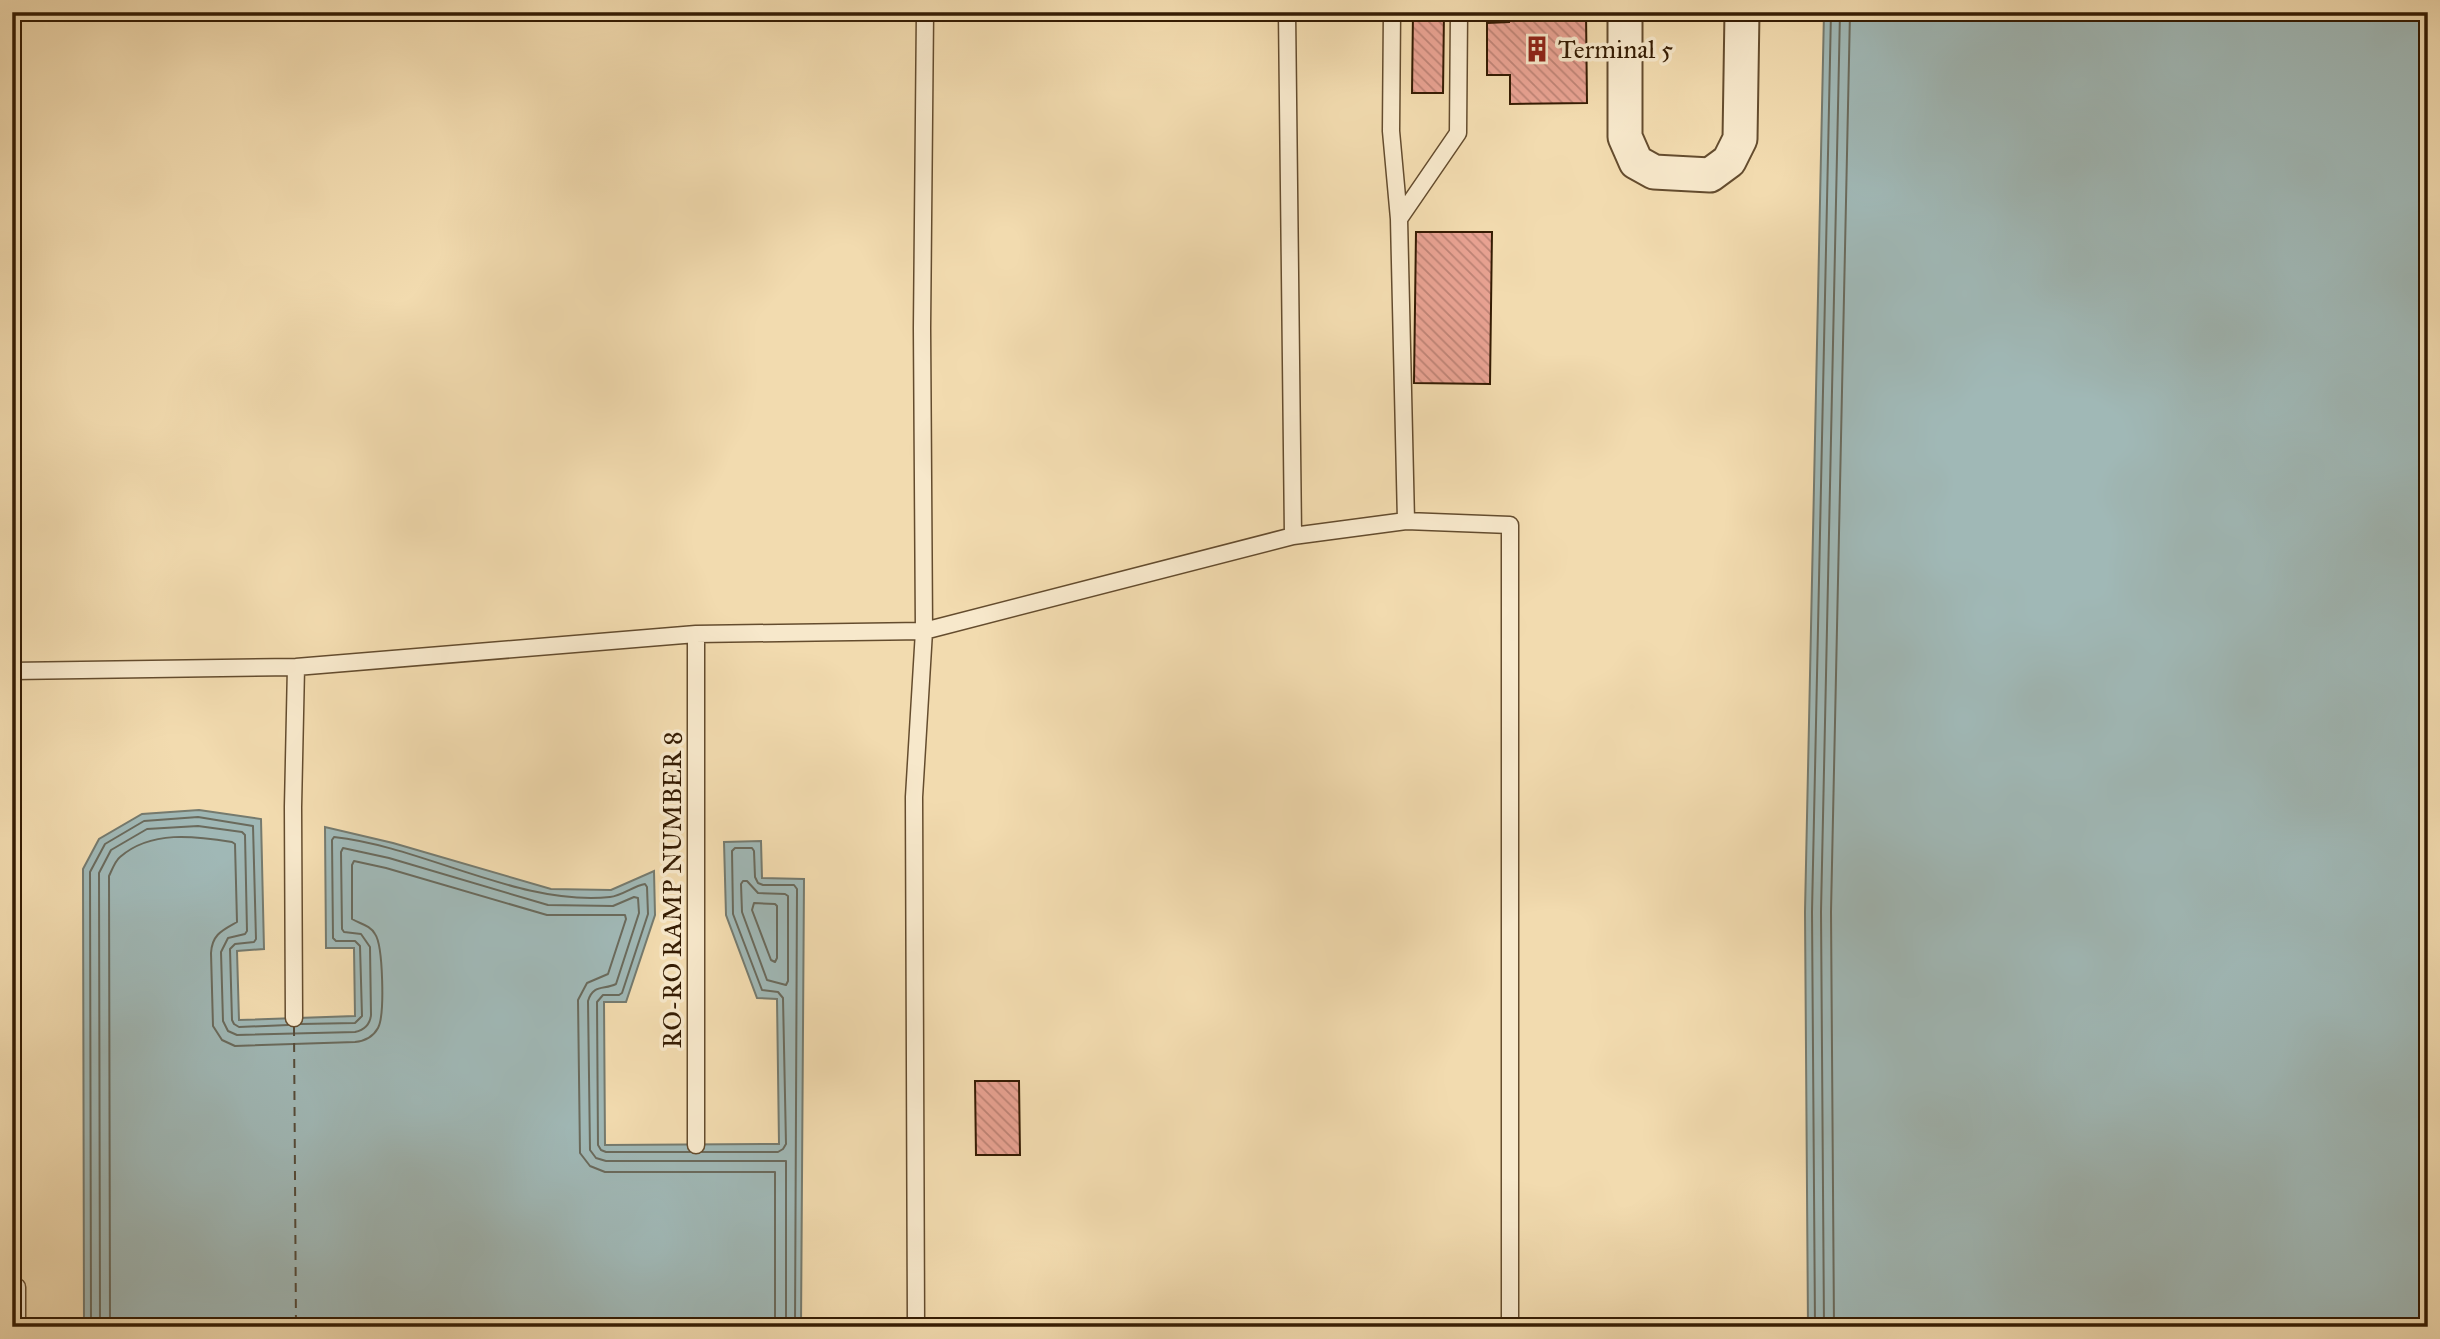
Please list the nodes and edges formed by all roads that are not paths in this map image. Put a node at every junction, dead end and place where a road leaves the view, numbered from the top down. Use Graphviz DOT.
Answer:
graph roads {
  1 [pos="925,12"];
  2 [pos="1287,12"];
  3 [pos="1392,12"];
  4 [pos="1460,12"];
  5 [pos="1625,12"];
  6 [pos="1742,12"];
  7 [pos="1399,219"];
  8 [pos="1406,521"];
  9 [pos="1293,536"];
  10 [pos="924,631"];
  11 [pos="696,634"];
  12 [pos="296,667"];
  13 [pos="12,671"];
  14 [pos="294,1017"];
  15 [pos="696,1145"];
  16 [pos="17,1287"];
  17 [pos="17,1327"];
  18 [pos="916,1327"];
  19 [pos="1510,1327"];
  1 -- 10 [label="lane"];
  2 -- 9 [label="lane"];
  3 -- 7 [label="lane"];
  4 -- 7 [label="lane"];
  5 -- 6 [label="street"];
  7 -- 8 [label="lane"];
  8 -- 9 [label="lane"];
  8 -- 19 [label="lane"];
  9 -- 10 [label="lane"];
  10 -- 11 [label="lane"];
  10 -- 18 [label="lane"];
  11 -- 12 [label="lane"];
  11 -- 15 [label="lane, RO-RO RAMP NUMBER 8"];
  12 -- 13 [label="lane"];
  12 -- 14 [label="lane"];
  16 -- 17 [label="lane"];
}
